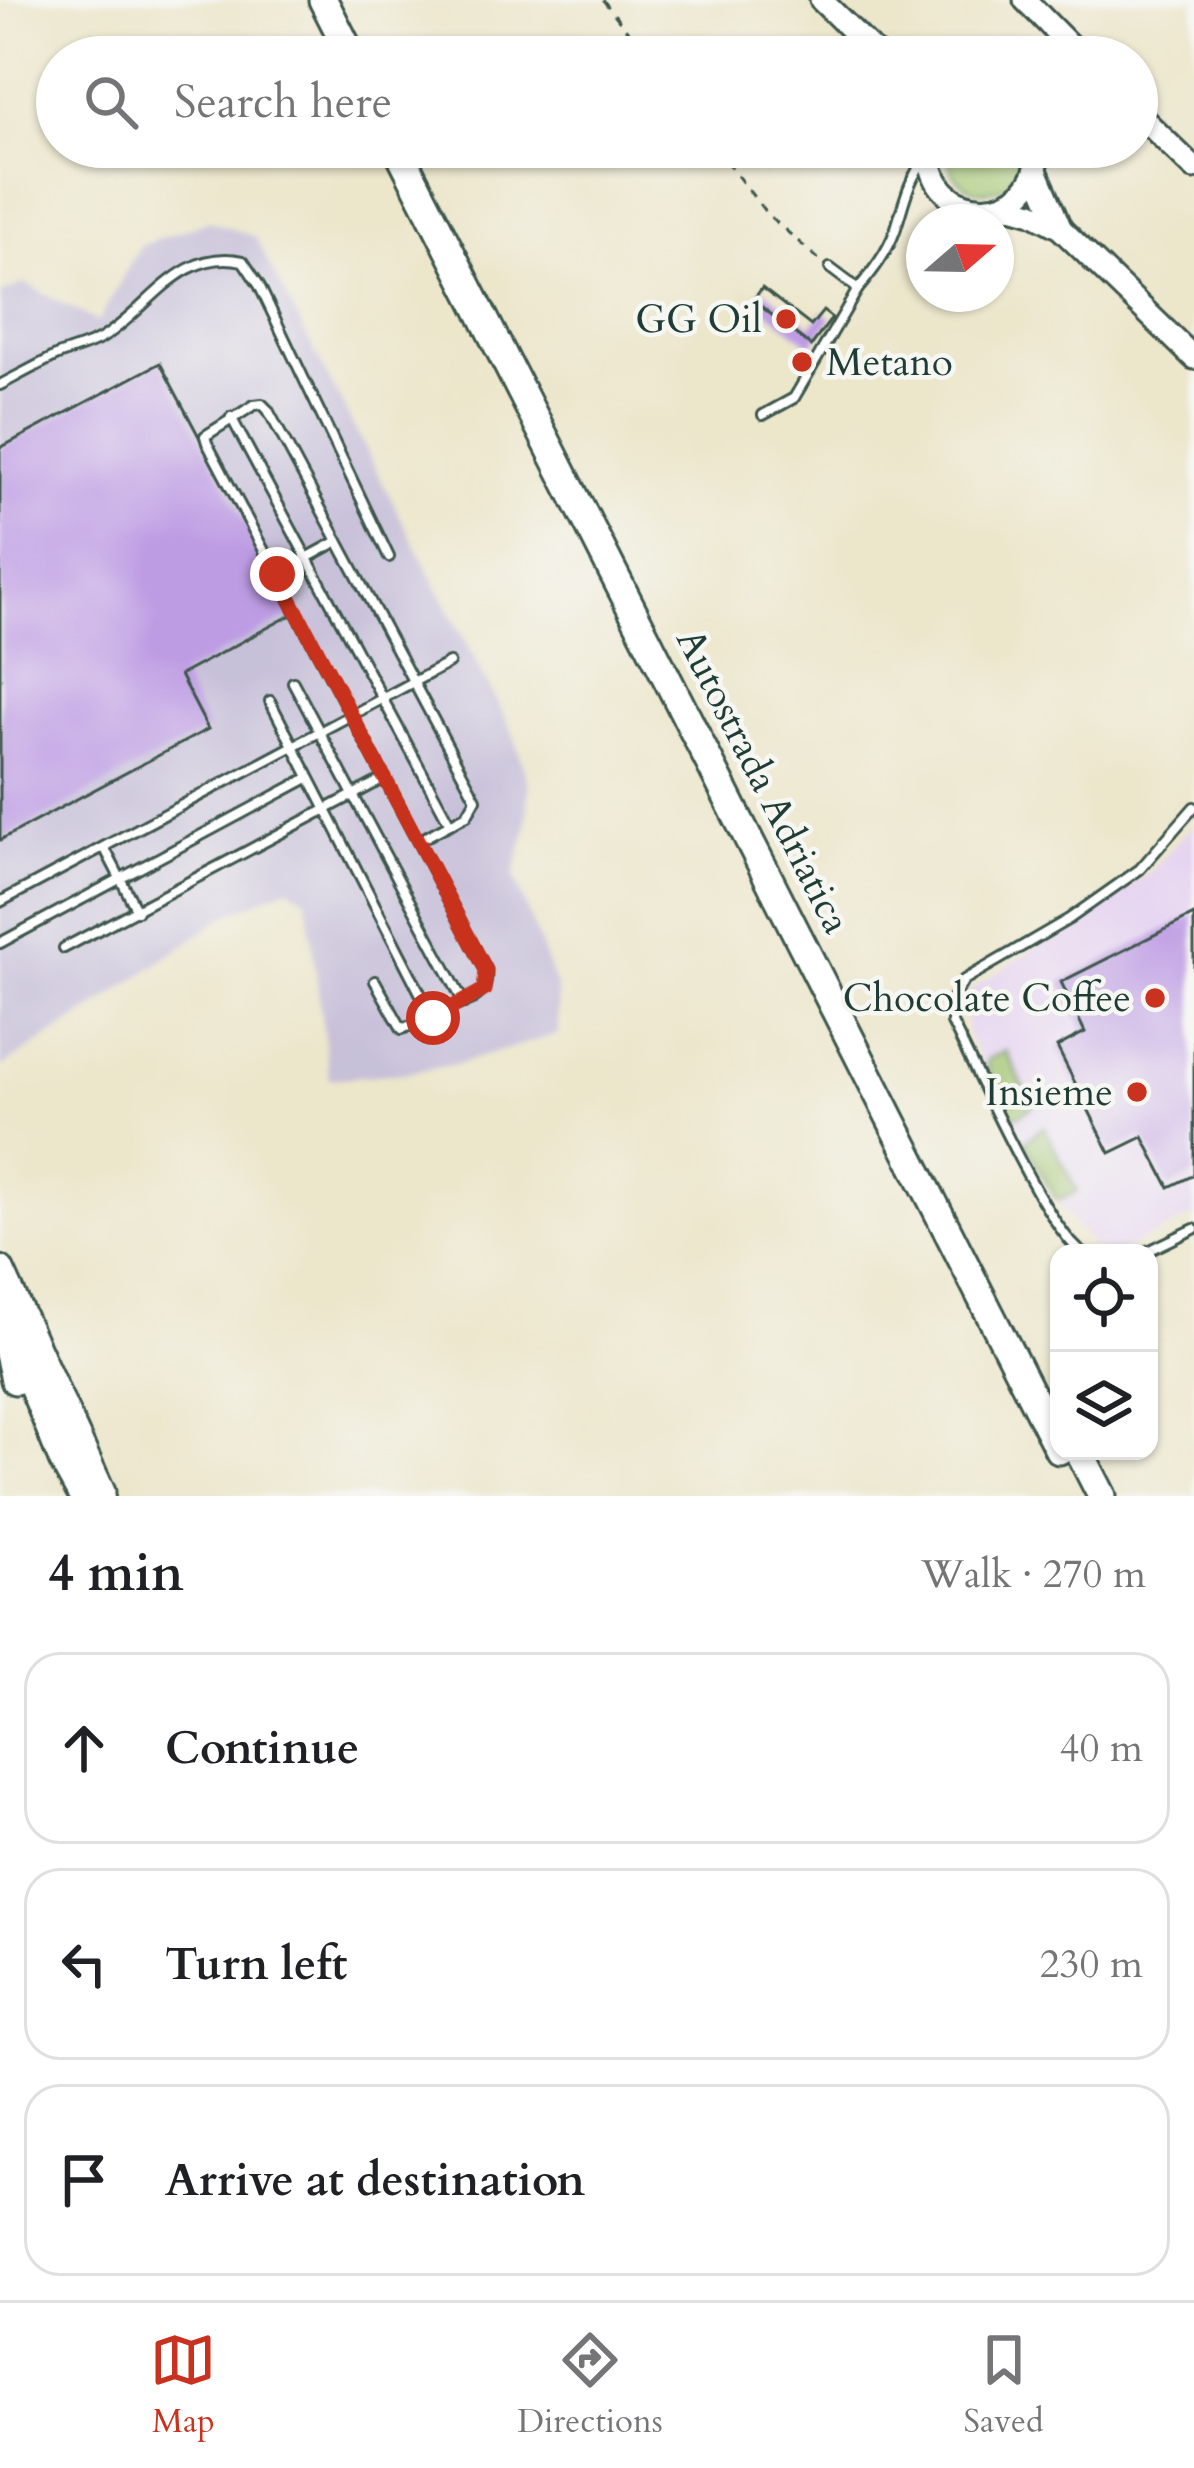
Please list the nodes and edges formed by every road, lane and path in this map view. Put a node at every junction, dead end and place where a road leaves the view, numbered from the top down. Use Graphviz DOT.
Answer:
graph roads {
  1 [pos="323,0"];
  2 [pos="343,0"];
  3 [pos="603,0"];
  4 [pos="821,0"];
  5 [pos="1024,0"];
  6 [pos="1050,26"];
  7 [pos="341,36"];
  8 [pos="361,36"];
  9 [pos="631,36"];
  10 [pos="860,36"];
  11 [pos="1053,36"];
  12 [pos="1060,36"];
  13 [pos="1158,133"];
  14 [pos="409,168"];
  15 [pos="428,168"];
  16 [pos="732,168"];
  17 [pos="918,168"];
  18 [pos="933,168"];
  19 [pos="1033,168"];
  20 [pos="1040,168"];
  21 [pos="1194,168"];
  22 [pos="935,179"];
  23 [pos="902,202"];
  24 [pos="962,204"];
  25 [pos="1005,204"];
  26 [pos="1014,208"];
  27 [pos="1060,228"];
  28 [pos="830,268"];
  29 [pos="858,289"];
  30 [pos="1194,358"];
  31 [pos="0,385"];
  32 [pos="763,416"];
  33 [pos="231,417"];
  34 [pos="338,541"];
  35 [pos="389,556"];
  36 [pos="306,558"];
  37 [pos="277,574"];
  38 [pos="449,663"];
  39 [pos="293,682"];
  40 [pos="415,682"];
  41 [pos="382,700"];
  42 [pos="270,701"];
  43 [pos="352,716"];
  44 [pos="322,732"];
  45 [pos="292,747"];
  46 [pos="308,778"];
  47 [pos="386,778"];
  48 [pos="356,796"];
  49 [pos="1194,807"];
  50 [pos="326,812"];
  51 [pos="450,824"];
  52 [pos="418,841"];
  53 [pos="104,847"];
  54 [pos="121,880"];
  55 [pos="0,902"];
  56 [pos="136,911"];
  57 [pos="0,943"];
  58 [pos="64,948"];
  59 [pos="375,981"];
  60 [pos="464,1003"];
  61 [pos="433,1018"];
  62 [pos="1194,1229"];
  63 [pos="1069,1244"];
  64 [pos="1158,1246"];
  65 [pos="0,1270"];
  66 [pos="6,1310"];
  67 [pos="1050,1394"];
  68 [pos="1050,1433"];
  69 [pos="1064,1460"];
  70 [pos="1084,1460"];
  71 [pos="102,1495"];
  72 [pos="64,1496"];
  73 [pos="1082,1496"];
  74 [pos="1102,1496"];
  1 -- 7 [label="highway"];
  2 -- 8 [label="highway"];
  3 -- 9 [label="path"];
  4 -- 10 [label="main road"];
  5 -- 6 [label="main road"];
  6 -- 11 [label="main road"];
  6 -- 12 [label="main road"];
  13 -- 21 [label="main road"];
  14 -- 68 [label="highway, Autostrada Adriatica"];
  15 -- 67 [label="highway, Autostrada Adriatica"];
  16 -- 28 [label="path"];
  17 -- 23 [label="lane"];
  18 -- 22 [label="main road"];
  19 -- 25 [label="main road"];
  20 -- 27 [label="main road"];
  22 -- 23 [label="lane"];
  22 -- 24 [label="main road"];
  23 -- 29 [label="lane"];
  26 -- 27 [label="main road"];
  27 -- 30 [label="main road"];
  28 -- 29 [label="lane"];
  29 -- 32 [label="lane"];
  31 -- 35 [label="lane"];
  33 -- 34 [label="lane"];
  33 -- 36 [label="lane"];
  33 -- 37 [label="lane"];
  34 -- 36 [label="lane"];
  34 -- 40 [label="lane"];
  36 -- 37 [label="lane"];
  36 -- 41 [label="lane"];
  37 -- 43 [label="lane"];
  38 -- 40 [label="lane"];
  39 -- 44 [label="lane"];
  40 -- 41 [label="lane"];
  40 -- 51 [label="lane"];
  41 -- 43 [label="lane"];
  41 -- 51 [label="lane"];
  42 -- 45 [label="lane"];
  43 -- 44 [label="lane"];
  43 -- 47 [label="lane"];
  44 -- 45 [label="lane"];
  44 -- 48 [label="lane"];
  45 -- 46 [label="lane"];
  45 -- 53 [label="lane"];
  46 -- 50 [label="lane"];
  46 -- 54 [label="lane"];
  47 -- 48 [label="lane"];
  47 -- 52 [label="lane"];
  48 -- 50 [label="lane"];
  48 -- 60 [label="lane"];
  49 -- 63 [label="lane"];
  50 -- 56 [label="lane"];
  50 -- 61 [label="lane"];
  51 -- 52 [label="lane"];
  52 -- 60 [label="lane"];
  53 -- 54 [label="lane"];
  53 -- 55 [label="lane"];
  54 -- 56 [label="lane"];
  54 -- 57 [label="lane"];
  56 -- 58 [label="lane"];
  59 -- 61 [label="lane"];
  60 -- 61 [label="lane"];
  62 -- 64 [label="lane"];
  65 -- 66 [label="highway"];
  66 -- 71 [label="highway"];
  66 -- 71 [label="highway"];
  66 -- 72 [label="highway"];
  69 -- 73 [label="highway, Autostrada Adriatica"];
  70 -- 74 [label="highway"];
}
